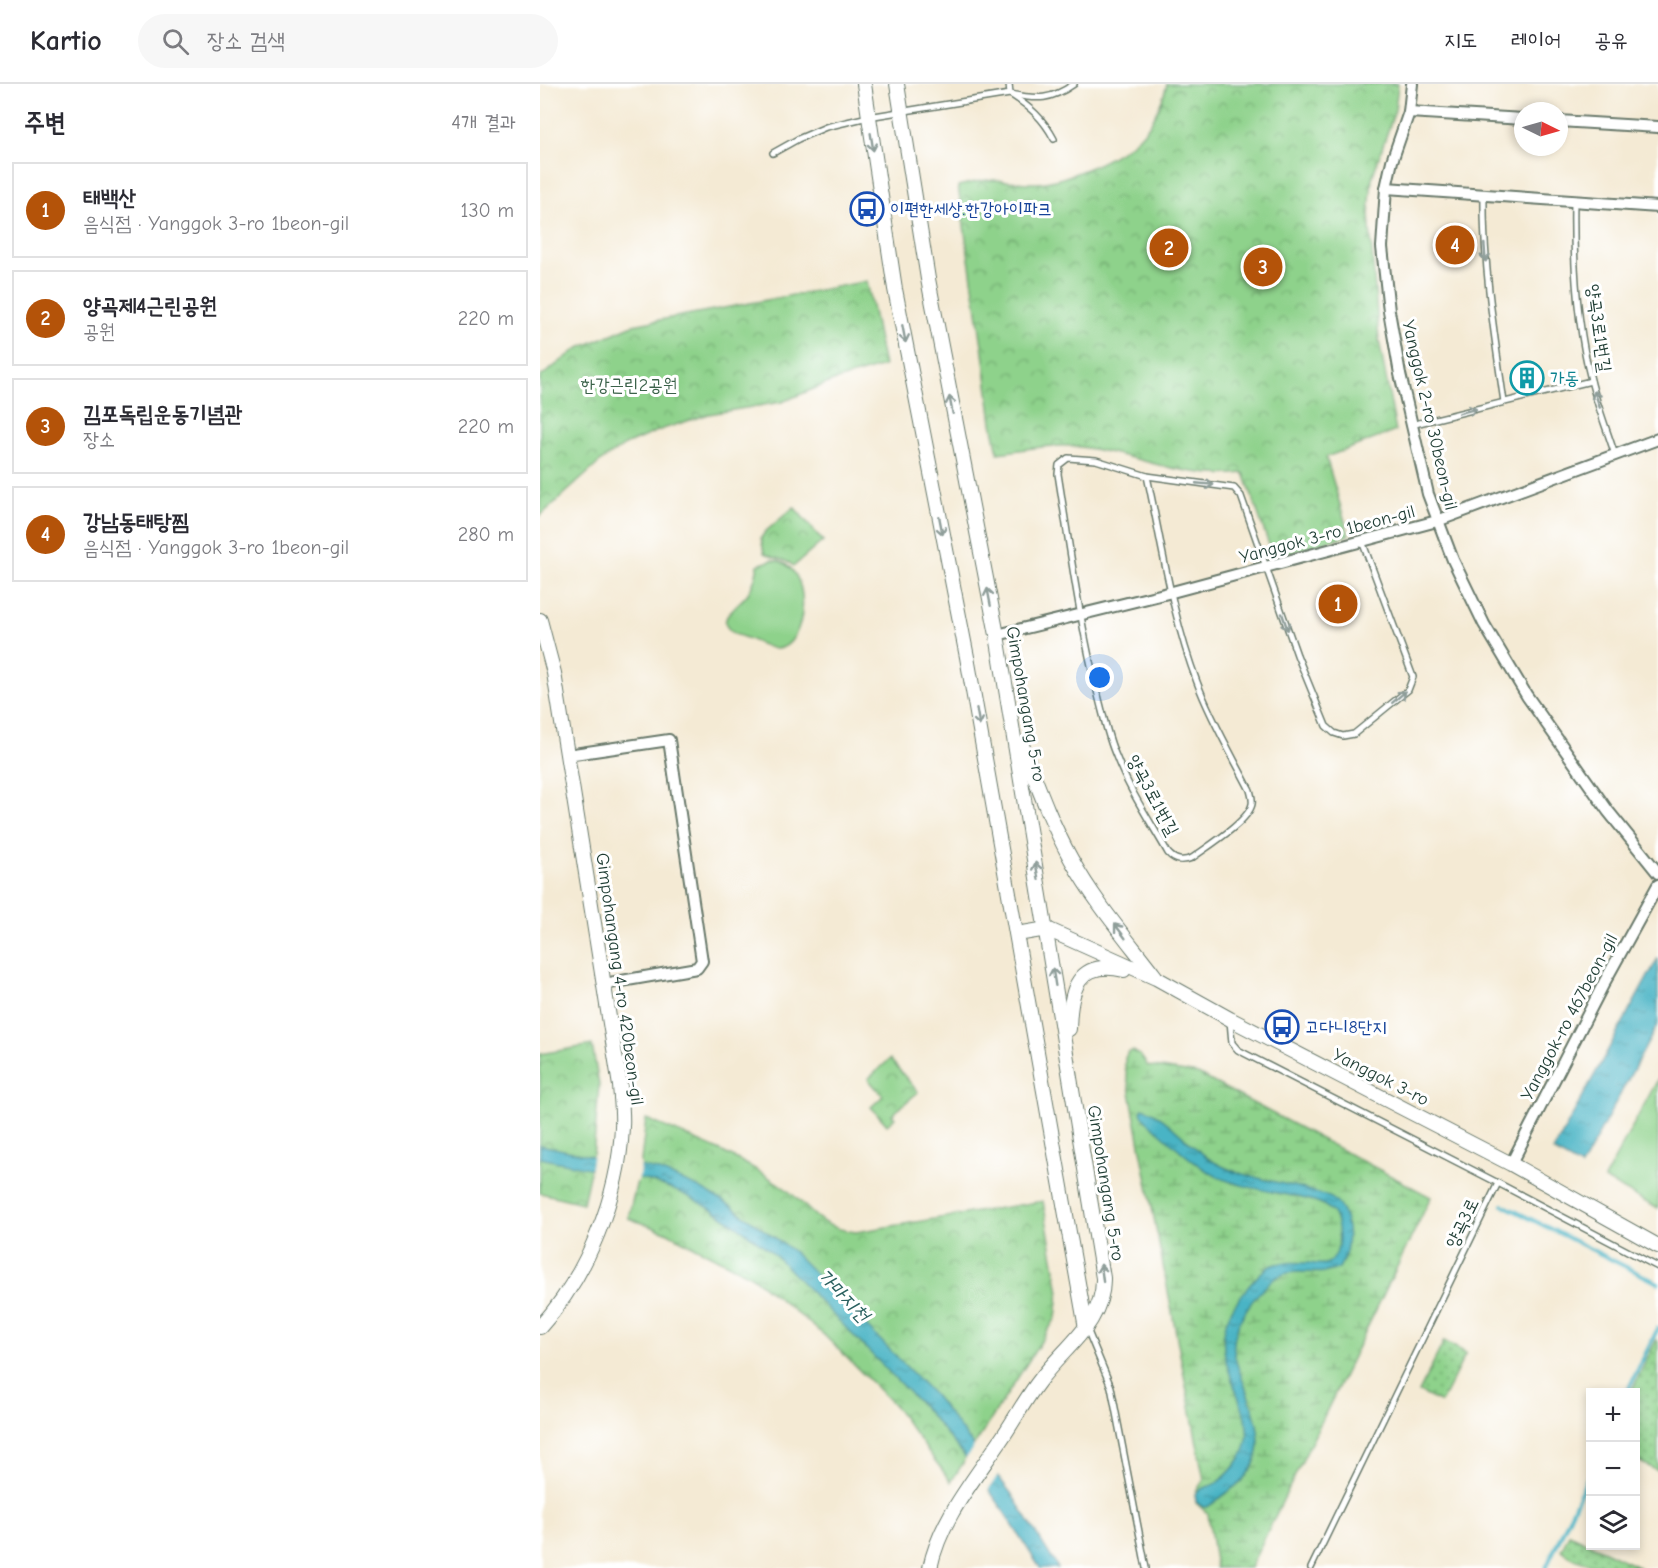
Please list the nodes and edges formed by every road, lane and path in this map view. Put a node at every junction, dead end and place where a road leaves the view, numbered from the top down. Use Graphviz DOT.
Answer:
graph roads {
  1 [pos="864,84"];
  2 [pos="897,84"];
  3 [pos="1009,84"];
  4 [pos="1074,84"];
  5 [pos="1412,84"];
  6 [pos="1010,94"];
  7 [pos="901,112"];
  8 [pos="1409,112"];
  9 [pos="868,117"];
  10 [pos="1514,118"];
  11 [pos="1568,121"];
  12 [pos="1658,126"];
  13 [pos="1054,139"];
  14 [pos="773,153"];
  15 [pos="1386,188"];
  16 [pos="1484,194"];
  17 [pos="1574,201"];
  18 [pos="1658,207"];
  19 [pos="1591,381"];
  20 [pos="1504,402"];
  21 [pos="1412,425"];
  22 [pos="1658,439"];
  23 [pos="1615,455"];
  24 [pos="1147,476"];
  25 [pos="1437,521"];
  26 [pos="1362,541"];
  27 [pos="1266,567"];
  28 [pos="1172,592"];
  29 [pos="1080,614"];
  30 [pos="540,620"];
  31 [pos="997,635"];
  32 [pos="1010,716"];
  33 [pos="567,755"];
  34 [pos="1658,873"];
  35 [pos="1658,885"];
  36 [pos="1047,929"];
  37 [pos="1017,934"];
  38 [pos="1156,978"];
  39 [pos="604,984"];
  40 [pos="1230,1019"];
  41 [pos="1067,1061"];
  42 [pos="1510,1164"];
  43 [pos="1498,1184"];
  44 [pos="1658,1246"];
  45 [pos="1658,1267"];
  46 [pos="540,1327"];
  47 [pos="1086,1328"];
  48 [pos="930,1568"];
  49 [pos="1146,1568"];
  50 [pos="1311,1568"];
  1 -- 9 [label="street"];
  2 -- 7 [label="street, Gimpohangang 5-ro"];
  3 -- 6 [label="lane"];
  4 -- 6 [label="lane"];
  5 -- 8 [label="street, Yanggok 2-ro 30beon-gil"];
  6 -- 7 [label="lane"];
  6 -- 13 [label="lane"];
  7 -- 9 [label="lane"];
  31 -- 7 [label="street, Gimpohangang 5-ro, one-way"];
  8 -- 10 [label="street"];
  8 -- 15 [label="street, Yanggok 2-ro 30beon-gil"];
  9 -- 14 [label="lane"];
  9 -- 37 [label="street, one-way"];
  11 -- 12 [label="street"];
  15 -- 16 [label="street"];
  15 -- 21 [label="street, Yanggok 2-ro 30beon-gil"];
  16 -- 17 [label="street"];
  16 -- 20 [label="lane, one-way"];
  17 -- 18 [label="street"];
  17 -- 19 [label="lane, 양곡3로1번길"];
  19 -- 20 [label="lane"];
  23 -- 19 [label="lane, 양곡3로1번길, one-way"];
  21 -- 20 [label="lane, one-way"];
  21 -- 25 [label="street, Yanggok 2-ro 30beon-gil"];
  22 -- 23 [label="street, Yanggok 3-ro 1beon-gil"];
  23 -- 25 [label="street, Yanggok 3-ro 1beon-gil"];
  24 -- 27 [label="lane, 양곡3로1번길, one-way"];
  24 -- 28 [label="lane, 양곡3로1번길"];
  24 -- 29 [label="lane, 양곡3로1번길"];
  25 -- 26 [label="street, Yanggok 3-ro 1beon-gil"];
  25 -- 34 [label="street, Yanggok 2-ro 30beon-gil"];
  26 -- 27 [label="street, Yanggok 3-ro 1beon-gil"];
  27 -- 26 [label="lane, 양곡3로1번길, one-way"];
  27 -- 28 [label="street, Yanggok 3-ro 1beon-gil"];
  28 -- 29 [label="street, Yanggok 3-ro 1beon-gil"];
  28 -- 29 [label="lane, 양곡3로1번길"];
  29 -- 31 [label="street, Yanggok 3-ro 1beon-gil"];
  30 -- 33 [label="street, Gimpohangang 4-ro 420beon-gil"];
  31 -- 32 [label="street, Gimpohangang 5-ro"];
  36 -- 32 [label="street, Gimpohangang 5-ro, one-way"];
  38 -- 32 [label="street, one-way"];
  33 -- 39 [label="street, Gimpohangang 4-ro 420beon-gil"];
  33 -- 39 [label="street"];
  35 -- 42 [label="street, Yanggok-ro 467beon-gil"];
  36 -- 37 [label="street"];
  36 -- 38 [label="street, Yanggok 3-ro"];
  41 -- 36 [label="street, Gimpohangang 5-ro, one-way"];
  37 -- 47 [label="street"];
  38 -- 40 [label="street, Yanggok 3-ro"];
  38 -- 41 [label="street"];
  39 -- 46 [label="street, Gimpohangang 4-ro 420beon-gil"];
  40 -- 42 [label="street, Yanggok 3-ro"];
  40 -- 43 [label="lane, 양곡3로"];
  47 -- 41 [label="street, Gimpohangang 5-ro, one-way"];
  42 -- 44 [label="street, Yanggok 3-ro"];
  43 -- 45 [label="lane"];
  43 -- 50 [label="lane, 양곡3로"];
  47 -- 48 [label="street, Gimpohangang 5-ro"];
  47 -- 49 [label="lane"];
}
